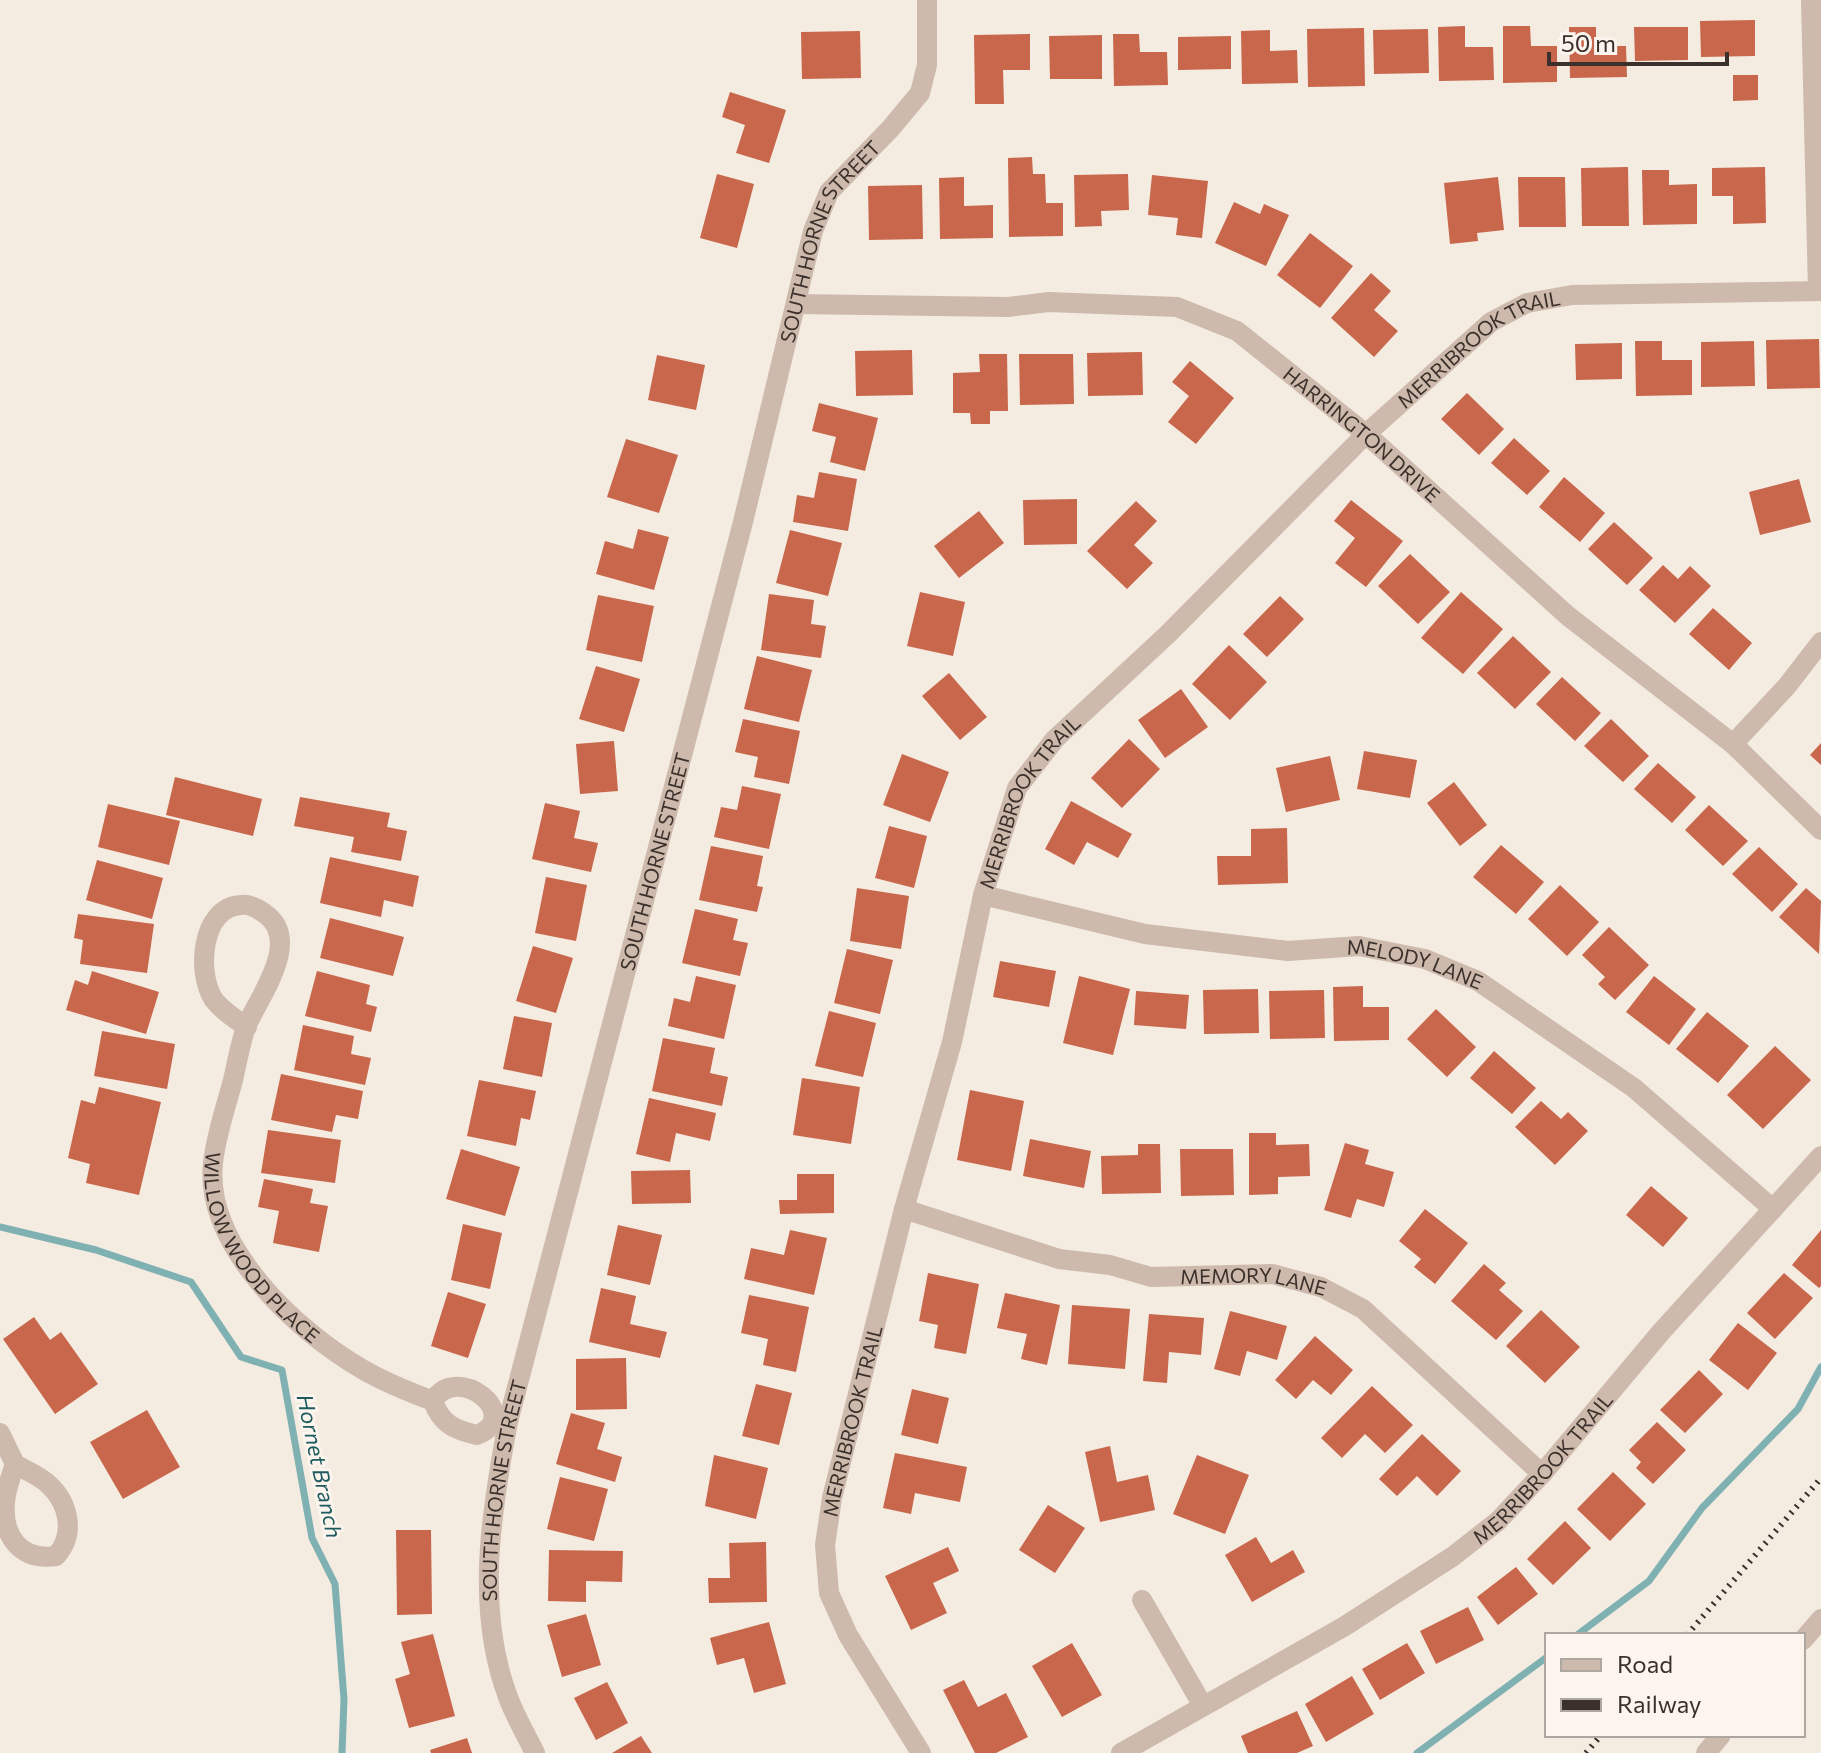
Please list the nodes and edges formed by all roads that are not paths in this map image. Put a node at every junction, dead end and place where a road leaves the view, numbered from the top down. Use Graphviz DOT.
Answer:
graph roads {
  1 [pos="927,0"];
  2 [pos="1811,0"];
  3 [pos="1820,291"];
  4 [pos="796,304"];
  5 [pos="1366,434"];
  6 [pos="1821,642"];
  7 [pos="1733,744"];
  8 [pos="1821,830"];
  9 [pos="983,895"];
  10 [pos="247,1027"];
  11 [pos="1821,1156"];
  12 [pos="904,1209"];
  13 [pos="1773,1209"];
  14 [pos="433,1401"];
  15 [pos="501,1421"];
  16 [pos="0,1433"];
  17 [pos="15,1464"];
  18 [pos="1542,1474"];
  19 [pos="1142,1600"];
  20 [pos="1821,1619"];
  21 [pos="1805,1638"];
  22 [pos="1203,1706"];
  23 [pos="1719,1737"];
  24 [pos="535,1753"];
  25 [pos="921,1753"];
  26 [pos="1121,1753"];
  27 [pos="1706,1753"];
  1 -- 4 [label="street, SOUTH HORNE STREET"];
  2 -- 3 [label="street"];
  3 -- 5 [label="street, MERRIBROOK TRAIL"];
  4 -- 5 [label="street, HARRINGTON DRIVE"];
  4 -- 15 [label="street, SOUTH HORNE STREET"];
  5 -- 7 [label="street, HARRINGTON DRIVE"];
  5 -- 9 [label="street, MERRIBROOK TRAIL"];
  6 -- 7 [label="street"];
  7 -- 8 [label="street, HARRINGTON DRIVE"];
  9 -- 12 [label="street, MERRIBROOK TRAIL"];
  9 -- 13 [label="street, MELODY LANE"];
  10 -- 10 [label="street, WILLOW WOOD PLACE"];
  10 -- 14 [label="street, WILLOW WOOD PLACE"];
  11 -- 13 [label="street, MERRIBROOK TRAIL"];
  12 -- 18 [label="street, MEMORY LANE"];
  12 -- 25 [label="street, MERRIBROOK TRAIL"];
  13 -- 18 [label="street, MERRIBROOK TRAIL"];
  14 -- 15 [label="street"];
  14 -- 15 [label="street, WILLOW WOOD PLACE"];
  15 -- 24 [label="street, SOUTH HORNE STREET"];
  16 -- 17 [label="street"];
  18 -- 22 [label="street, MERRIBROOK TRAIL"];
  19 -- 22 [label="street"];
  20 -- 21 [label="street"];
  22 -- 26 [label="street, MERRIBROOK TRAIL"];
  23 -- 27 [label="street"];
}
